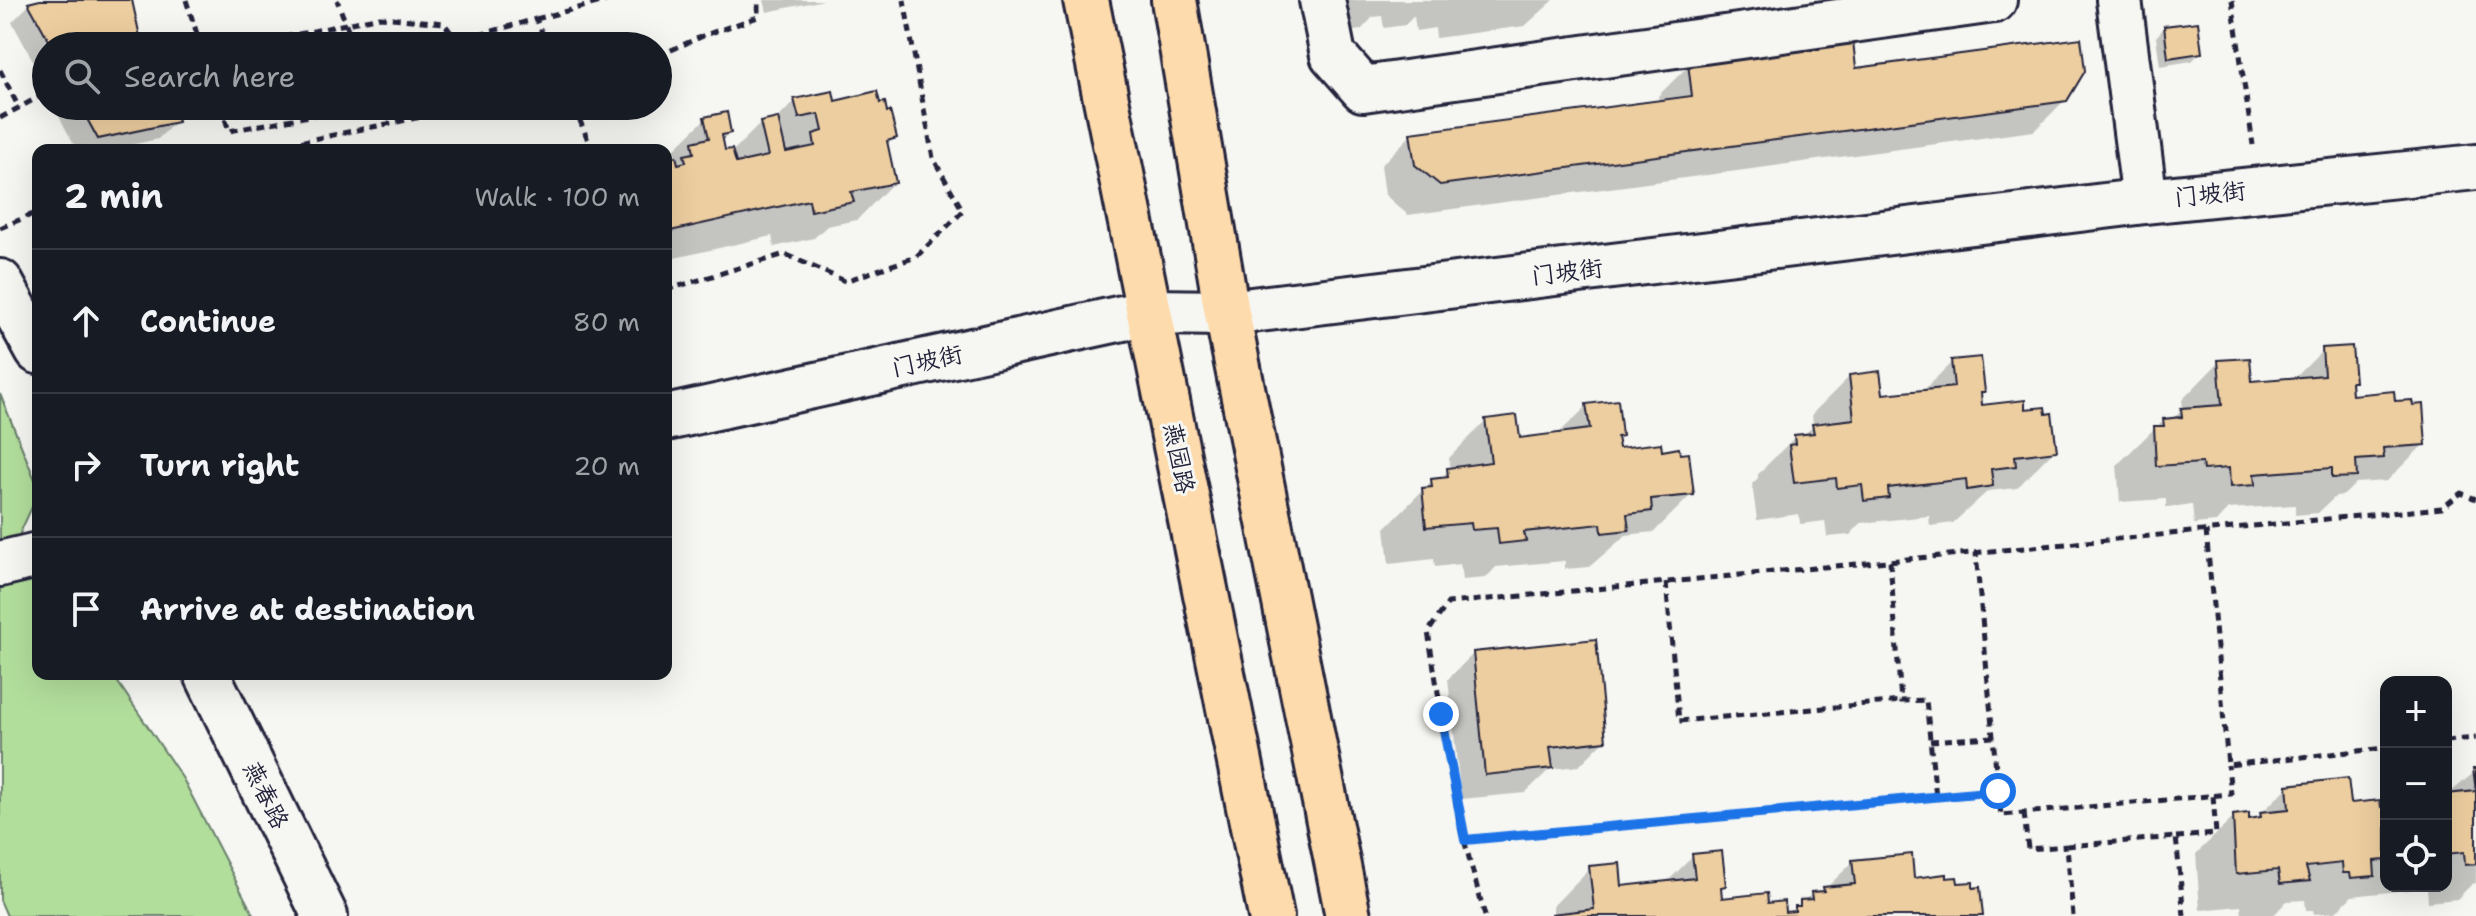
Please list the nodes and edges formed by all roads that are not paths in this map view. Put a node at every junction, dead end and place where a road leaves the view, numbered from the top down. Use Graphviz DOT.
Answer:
graph roads {
  1 [pos="1086,0"];
  2 [pos="1174,0"];
  3 [pos="1322,0"];
  4 [pos="1994,0"];
  5 [pos="2119,0"];
  6 [pos="2476,167"];
  7 [pos="2145,201"];
  8 [pos="0,282"];
  9 [pos="1150,312"];
  10 [pos="1227,313"];
  11 [pos="32,340"];
  12 [pos="672,417"];
  13 [pos="32,556"];
  14 [pos="0,564"];
  15 [pos="210,680"];
  16 [pos="325,916"];
  17 [pos="1271,916"];
  18 [pos="1348,916"];
  1 -- 9 [label="main road, 燕园路"];
  2 -- 10 [label="main road"];
  3 -- 4 [label="street"];
  5 -- 7 [label="street"];
  6 -- 7 [label="street, 门坡街"];
  7 -- 10 [label="street, 门坡街"];
  8 -- 11 [label="street"];
  9 -- 10 [label="street, 门坡街"];
  9 -- 12 [label="street, 门坡街"];
  9 -- 17 [label="main road, 燕园路"];
  10 -- 18 [label="main road"];
  13 -- 14 [label="street"];
  15 -- 16 [label="street, 燕春路"];
}
